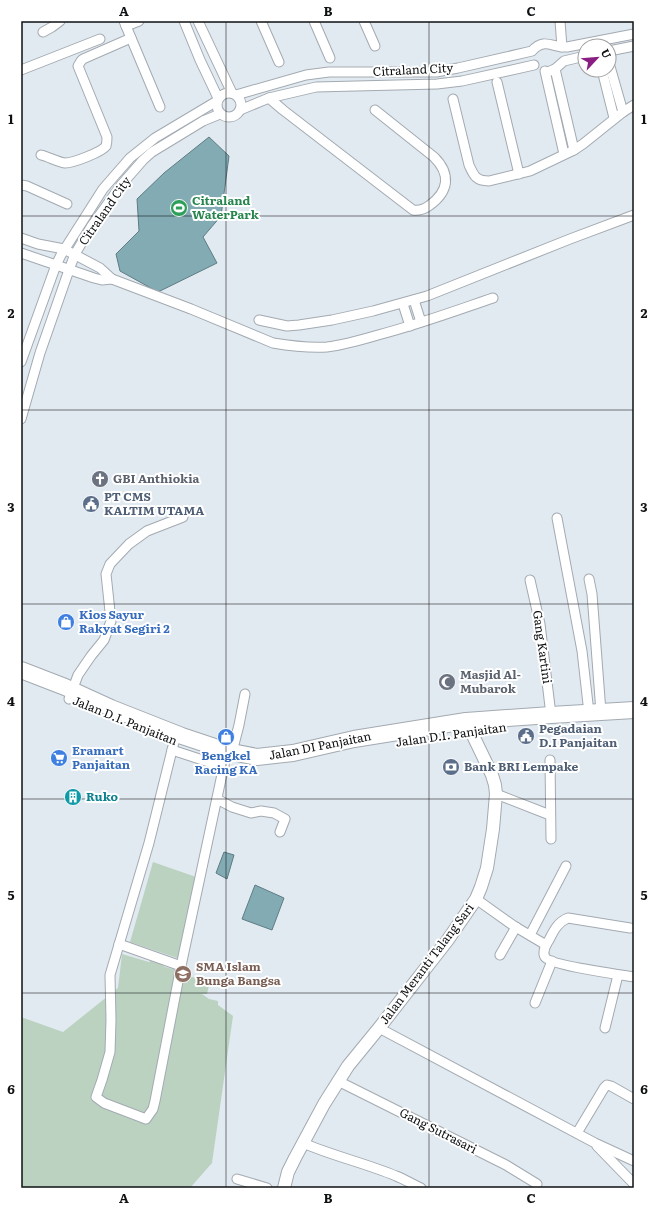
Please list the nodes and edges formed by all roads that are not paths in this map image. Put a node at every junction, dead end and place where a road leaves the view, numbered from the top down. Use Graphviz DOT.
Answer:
graph roads {
  1 [pos="60,21"];
  2 [pos="139,21"];
  3 [pos="184,21"];
  4 [pos="198,21"];
  5 [pos="261,21"];
  6 [pos="314,21"];
  7 [pos="364,21"];
  8 [pos="560,21"];
  9 [pos="125,23"];
  10 [pos="43,32"];
  11 [pos="634,34"];
  12 [pos="132,38"];
  13 [pos="100,39"];
  14 [pos="375,46"];
  15 [pos="559,46"];
  16 [pos="634,46"];
  17 [pos="617,49"];
  18 [pos="532,51"];
  19 [pos="330,58"];
  20 [pos="577,58"];
  21 [pos="279,62"];
  22 [pos="219,65"];
  23 [pos="534,65"];
  24 [pos="557,67"];
  25 [pos="21,70"];
  26 [pos="205,70"];
  27 [pos="545,71"];
  28 [pos="604,78"];
  29 [pos="613,78"];
  30 [pos="282,82"];
  31 [pos="497,82"];
  32 [pos="234,94"];
  33 [pos="285,94"];
  34 [pos="269,98"];
  35 [pos="218,99"];
  36 [pos="453,99"];
  37 [pos="634,105"];
  38 [pos="160,107"];
  39 [pos="240,110"];
  40 [pos="375,110"];
  41 [pos="623,112"];
  42 [pos="220,114"];
  43 [pos="614,118"];
  44 [pos="574,150"];
  45 [pos="41,154"];
  46 [pos="564,154"];
  47 [pos="519,174"];
  48 [pos="21,186"];
  49 [pos="67,204"];
  50 [pos="634,215"];
  51 [pos="21,238"];
  52 [pos="64,249"];
  53 [pos="21,253"];
  54 [pos="75,254"];
  55 [pos="56,265"];
  56 [pos="69,270"];
  57 [pos="112,279"];
  58 [pos="493,298"];
  59 [pos="414,300"];
  60 [pos="403,304"];
  61 [pos="259,320"];
  62 [pos="422,322"];
  63 [pos="410,326"];
  64 [pos="21,362"];
  65 [pos="21,419"];
  66 [pos="183,517"];
  67 [pos="557,518"];
  68 [pos="589,579"];
  69 [pos="530,580"];
  70 [pos="21,670"];
  71 [pos="21,679"];
  72 [pos="245,694"];
  73 [pos="70,695"];
  74 [pos="634,710"];
  75 [pos="595,712"];
  76 [pos="551,715"];
  77 [pos="623,717"];
  78 [pos="468,725"];
  79 [pos="173,746"];
  80 [pos="227,757"];
  81 [pos="550,760"];
  82 [pos="496,794"];
  83 [pos="217,799"];
  84 [pos="550,815"];
  85 [pos="280,832"];
  86 [pos="552,838"];
  87 [pos="566,866"];
  88 [pos="476,899"];
  89 [pos="516,927"];
  90 [pos="630,928"];
  91 [pos="530,935"];
  92 [pos="119,944"];
  93 [pos="546,945"];
  94 [pos="500,955"];
  95 [pos="552,961"];
  96 [pos="181,966"];
  97 [pos="618,975"];
  98 [pos="634,978"];
  99 [pos="535,1003"];
  100 [pos="379,1028"];
  101 [pos="605,1028"];
  102 [pos="338,1081"];
  103 [pos="634,1099"];
  104 [pos="577,1133"];
  105 [pos="303,1143"];
  106 [pos="595,1144"];
  107 [pos="634,1161"];
  108 [pos="238,1179"];
  109 [pos="537,1184"];
  110 [pos="634,1184"];
  111 [pos="267,1188"];
  112 [pos="284,1188"];
  113 [pos="421,1188"];
  1 -- 10 [label="street"];
  2 -- 9 [label="street"];
  3 -- 26 [label="street"];
  4 -- 22 [label="street"];
  5 -- 21 [label="street"];
  6 -- 19 [label="street"];
  7 -- 14 [label="street"];
  8 -- 15 [label="street"];
  9 -- 12 [label="street"];
  11 -- 15 [label="street, Citraland City"];
  12 -- 38 [label="street"];
  12 -- 45 [label="street"];
  13 -- 25 [label="street"];
  15 -- 18 [label="street, Citraland City"];
  15 -- 24 [label="street"];
  16 -- 17 [label="street"];
  18 -- 23 [label="street"];
  18 -- 30 [label="street, Citraland City"];
  20 -- 24 [label="street"];
  22 -- 26 [label="street"];
  22 -- 32 [label="street"];
  23 -- 27 [label="street"];
  23 -- 33 [label="street, Citraland City"];
  24 -- 27 [label="street"];
  24 -- 44 [label="street"];
  26 -- 35 [label="street"];
  27 -- 46 [label="street"];
  28 -- 43 [label="street"];
  29 -- 41 [label="street"];
  30 -- 32 [label="street, Citraland City"];
  30 -- 33 [label="street"];
  31 -- 47 [label="street"];
  32 -- 35 [label="street, Citraland City"];
  32 -- 39 [label="street"];
  33 -- 34 [label="street, Citraland City"];
  34 -- 39 [label="street, Citraland City"];
  34 -- 40 [label="street"];
  35 -- 42 [label="street"];
  35 -- 52 [label="street, Citraland City"];
  36 -- 47 [label="street"];
  37 -- 41 [label="street"];
  39 -- 42 [label="street, Citraland City"];
  41 -- 43 [label="street"];
  42 -- 54 [label="street, Citraland City"];
  43 -- 44 [label="street"];
  44 -- 46 [label="street"];
  46 -- 47 [label="street"];
  48 -- 49 [label="street"];
  50 -- 59 [label="street"];
  51 -- 52 [label="street"];
  52 -- 54 [label="street"];
  52 -- 55 [label="street, Citraland City"];
  53 -- 55 [label="street"];
  54 -- 56 [label="street, Citraland City"];
  54 -- 57 [label="street"];
  55 -- 56 [label="street"];
  55 -- 64 [label="street, Citraland City"];
  56 -- 57 [label="street"];
  56 -- 65 [label="street, Citraland City"];
  57 -- 63 [label="street"];
  58 -- 62 [label="street"];
  59 -- 60 [label="street"];
  59 -- 62 [label="street"];
  60 -- 61 [label="street"];
  60 -- 63 [label="street"];
  62 -- 63 [label="street"];
  66 -- 73 [label="street"];
  67 -- 75 [label="street"];
  68 -- 75 [label="street"];
  69 -- 76 [label="street, Gang Kartini"];
  70 -- 73 [label="highway, Jalan DI Panjaitan"];
  71 -- 73 [label="highway, Jalan D.I. Panjaitan"];
  72 -- 80 [label="street"];
  73 -- 79 [label="highway, Jalan D.I. Panjaitan"];
  73 -- 80 [label="highway, Jalan DI Panjaitan"];
  74 -- 77 [label="highway, Jalan DI Panjaitan"];
  75 -- 76 [label="highway, Jalan DI Panjaitan"];
  75 -- 77 [label="highway, Jalan DI Panjaitan"];
  76 -- 78 [label="highway, Jalan DI Panjaitan"];
  77 -- 78 [label="highway, Jalan D.I. Panjaitan"];
  78 -- 80 [label="highway, Jalan DI Panjaitan"];
  78 -- 82 [label="street, Jalan Meranti Talang Sari"];
  79 -- 80 [label="highway, Jalan D.I. Panjaitan"];
  79 -- 92 [label="street"];
  80 -- 83 [label="street"];
  81 -- 84 [label="street"];
  82 -- 84 [label="street"];
  82 -- 88 [label="street, Jalan Meranti Talang Sari"];
  83 -- 85 [label="street"];
  83 -- 96 [label="street"];
  84 -- 86 [label="street"];
  87 -- 91 [label="street"];
  88 -- 89 [label="street"];
  88 -- 100 [label="street, Jalan Meranti Talang Sari"];
  89 -- 91 [label="street"];
  89 -- 94 [label="street"];
  90 -- 93 [label="street"];
  91 -- 93 [label="street"];
  92 -- 96 [label="street"];
  92 -- 96 [label="street"];
  93 -- 95 [label="street"];
  95 -- 97 [label="street"];
  95 -- 99 [label="street"];
  97 -- 98 [label="street"];
  97 -- 101 [label="street"];
  100 -- 102 [label="street, Jalan Meranti Talang Sari"];
  100 -- 104 [label="street"];
  102 -- 105 [label="street, Jalan Meranti Talang Sari"];
  102 -- 109 [label="street, Gang Sutrasari"];
  103 -- 104 [label="street"];
  104 -- 106 [label="street"];
  105 -- 112 [label="street, Jalan Meranti Talang Sari"];
  105 -- 113 [label="street"];
  106 -- 107 [label="street"];
  106 -- 110 [label="street"];
  108 -- 111 [label="street"];
}
